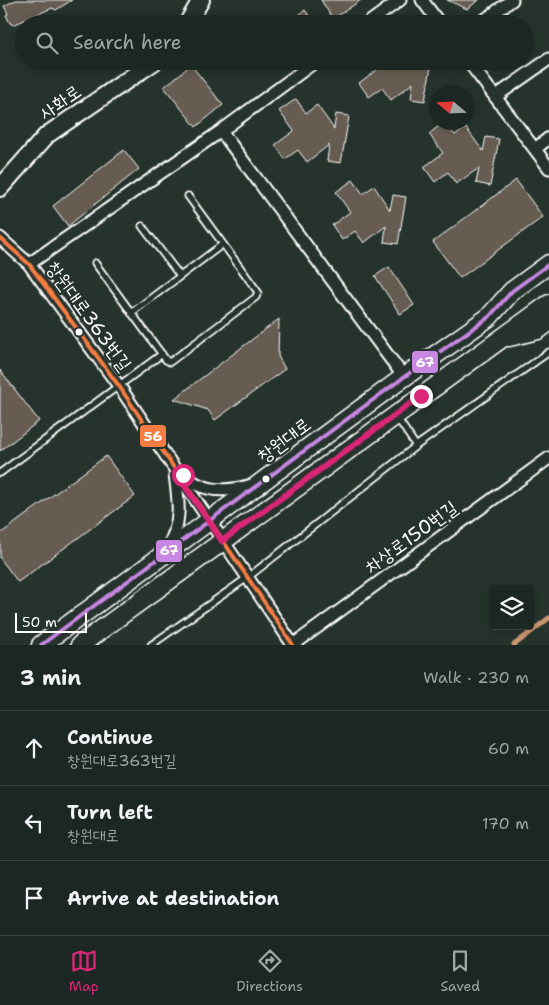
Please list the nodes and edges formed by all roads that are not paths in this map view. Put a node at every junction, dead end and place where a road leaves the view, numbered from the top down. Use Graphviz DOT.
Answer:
graph roads {
  1 [pos="200,0"];
  2 [pos="400,0"];
  3 [pos="422,0"];
  4 [pos="512,0"];
  5 [pos="496,4"];
  6 [pos="192,15"];
  7 [pos="379,15"];
  8 [pos="433,15"];
  9 [pos="487,15"];
  10 [pos="549,59"];
  11 [pos="142,70"];
  12 [pos="304,70"];
  13 [pos="475,70"];
  14 [pos="533,70"];
  15 [pos="534,70"];
  16 [pos="495,97"];
  17 [pos="221,131"];
  18 [pos="549,138"];
  19 [pos="535,149"];
  20 [pos="549,168"];
  21 [pos="0,188"];
  22 [pos="188,196"];
  23 [pos="142,226"];
  24 [pos="0,238"];
  25 [pos="223,244"];
  26 [pos="95,262"];
  27 [pos="29,264"];
  28 [pos="549,264"];
  29 [pos="180,276"];
  30 [pos="549,276"];
  31 [pos="549,304"];
  32 [pos="131,313"];
  33 [pos="489,317"];
  34 [pos="549,322"];
  35 [pos="501,339"];
  36 [pos="549,352"];
  37 [pos="162,354"];
  38 [pos="404,377"];
  39 [pos="119,386"];
  40 [pos="395,414"];
  41 [pos="416,446"];
  42 [pos="549,458"];
  43 [pos="175,471"];
  44 [pos="0,473"];
  45 [pos="265,481"];
  46 [pos="209,523"];
  47 [pos="222,541"];
  48 [pos="162,557"];
  49 [pos="247,578"];
  50 [pos="41,645"];
  51 [pos="80,645"];
  52 [pos="151,645"];
  53 [pos="293,645"];
  1 -- 6 [label="main road"];
  2 -- 7 [label="street"];
  3 -- 8 [label="street"];
  4 -- 5 [label="street"];
  5 -- 9 [label="street"];
  10 -- 15 [label="street"];
  11 -- 21 [label="main road, 사화로"];
  12 -- 17 [label="street"];
  13 -- 16 [label="street"];
  14 -- 16 [label="street"];
  16 -- 19 [label="street"];
  17 -- 27 [label="street"];
  17 -- 38 [label="street"];
  18 -- 19 [label="street"];
  19 -- 20 [label="street"];
  22 -- 25 [label="lane"];
  23 -- 29 [label="lane"];
  24 -- 27 [label="street, 창원대로363번길"];
  25 -- 29 [label="lane"];
  25 -- 37 [label="lane"];
  26 -- 32 [label="lane"];
  27 -- 39 [label="street, 창원대로363번길"];
  28 -- 33 [label="main road, 창원대로"];
  29 -- 32 [label="lane"];
  30 -- 33 [label="main road"];
  31 -- 35 [label="main road"];
  32 -- 37 [label="lane"];
  33 -- 38 [label="main road, 창원대로"];
  34 -- 35 [label="main road"];
  35 -- 40 [label="main road"];
  36 -- 41 [label="lane"];
  37 -- 39 [label="lane"];
  38 -- 45 [label="main road, 창원대로"];
  39 -- 43 [label="street, 창원대로363번길"];
  39 -- 44 [label="lane"];
  40 -- 41 [label="lane"];
  40 -- 47 [label="main road"];
  41 -- 49 [label="lane"];
  42 -- 53 [label="street, 차상로150번길"];
  43 -- 45 [label="street, 창원대로363번길"];
  43 -- 46 [label="street, 창원대로363번길"];
  43 -- 48 [label="street, 창원대로363번길"];
  45 -- 46 [label="main road, 창원대로"];
  46 -- 47 [label="street, 창원대로363번길"];
  46 -- 48 [label="main road, 창원대로"];
  47 -- 49 [label="street, 창원대로363번길"];
  47 -- 51 [label="main road"];
  48 -- 50 [label="main road, 창원대로"];
  49 -- 52 [label="lane"];
  49 -- 53 [label="street, 창원대로363번길"];
}
